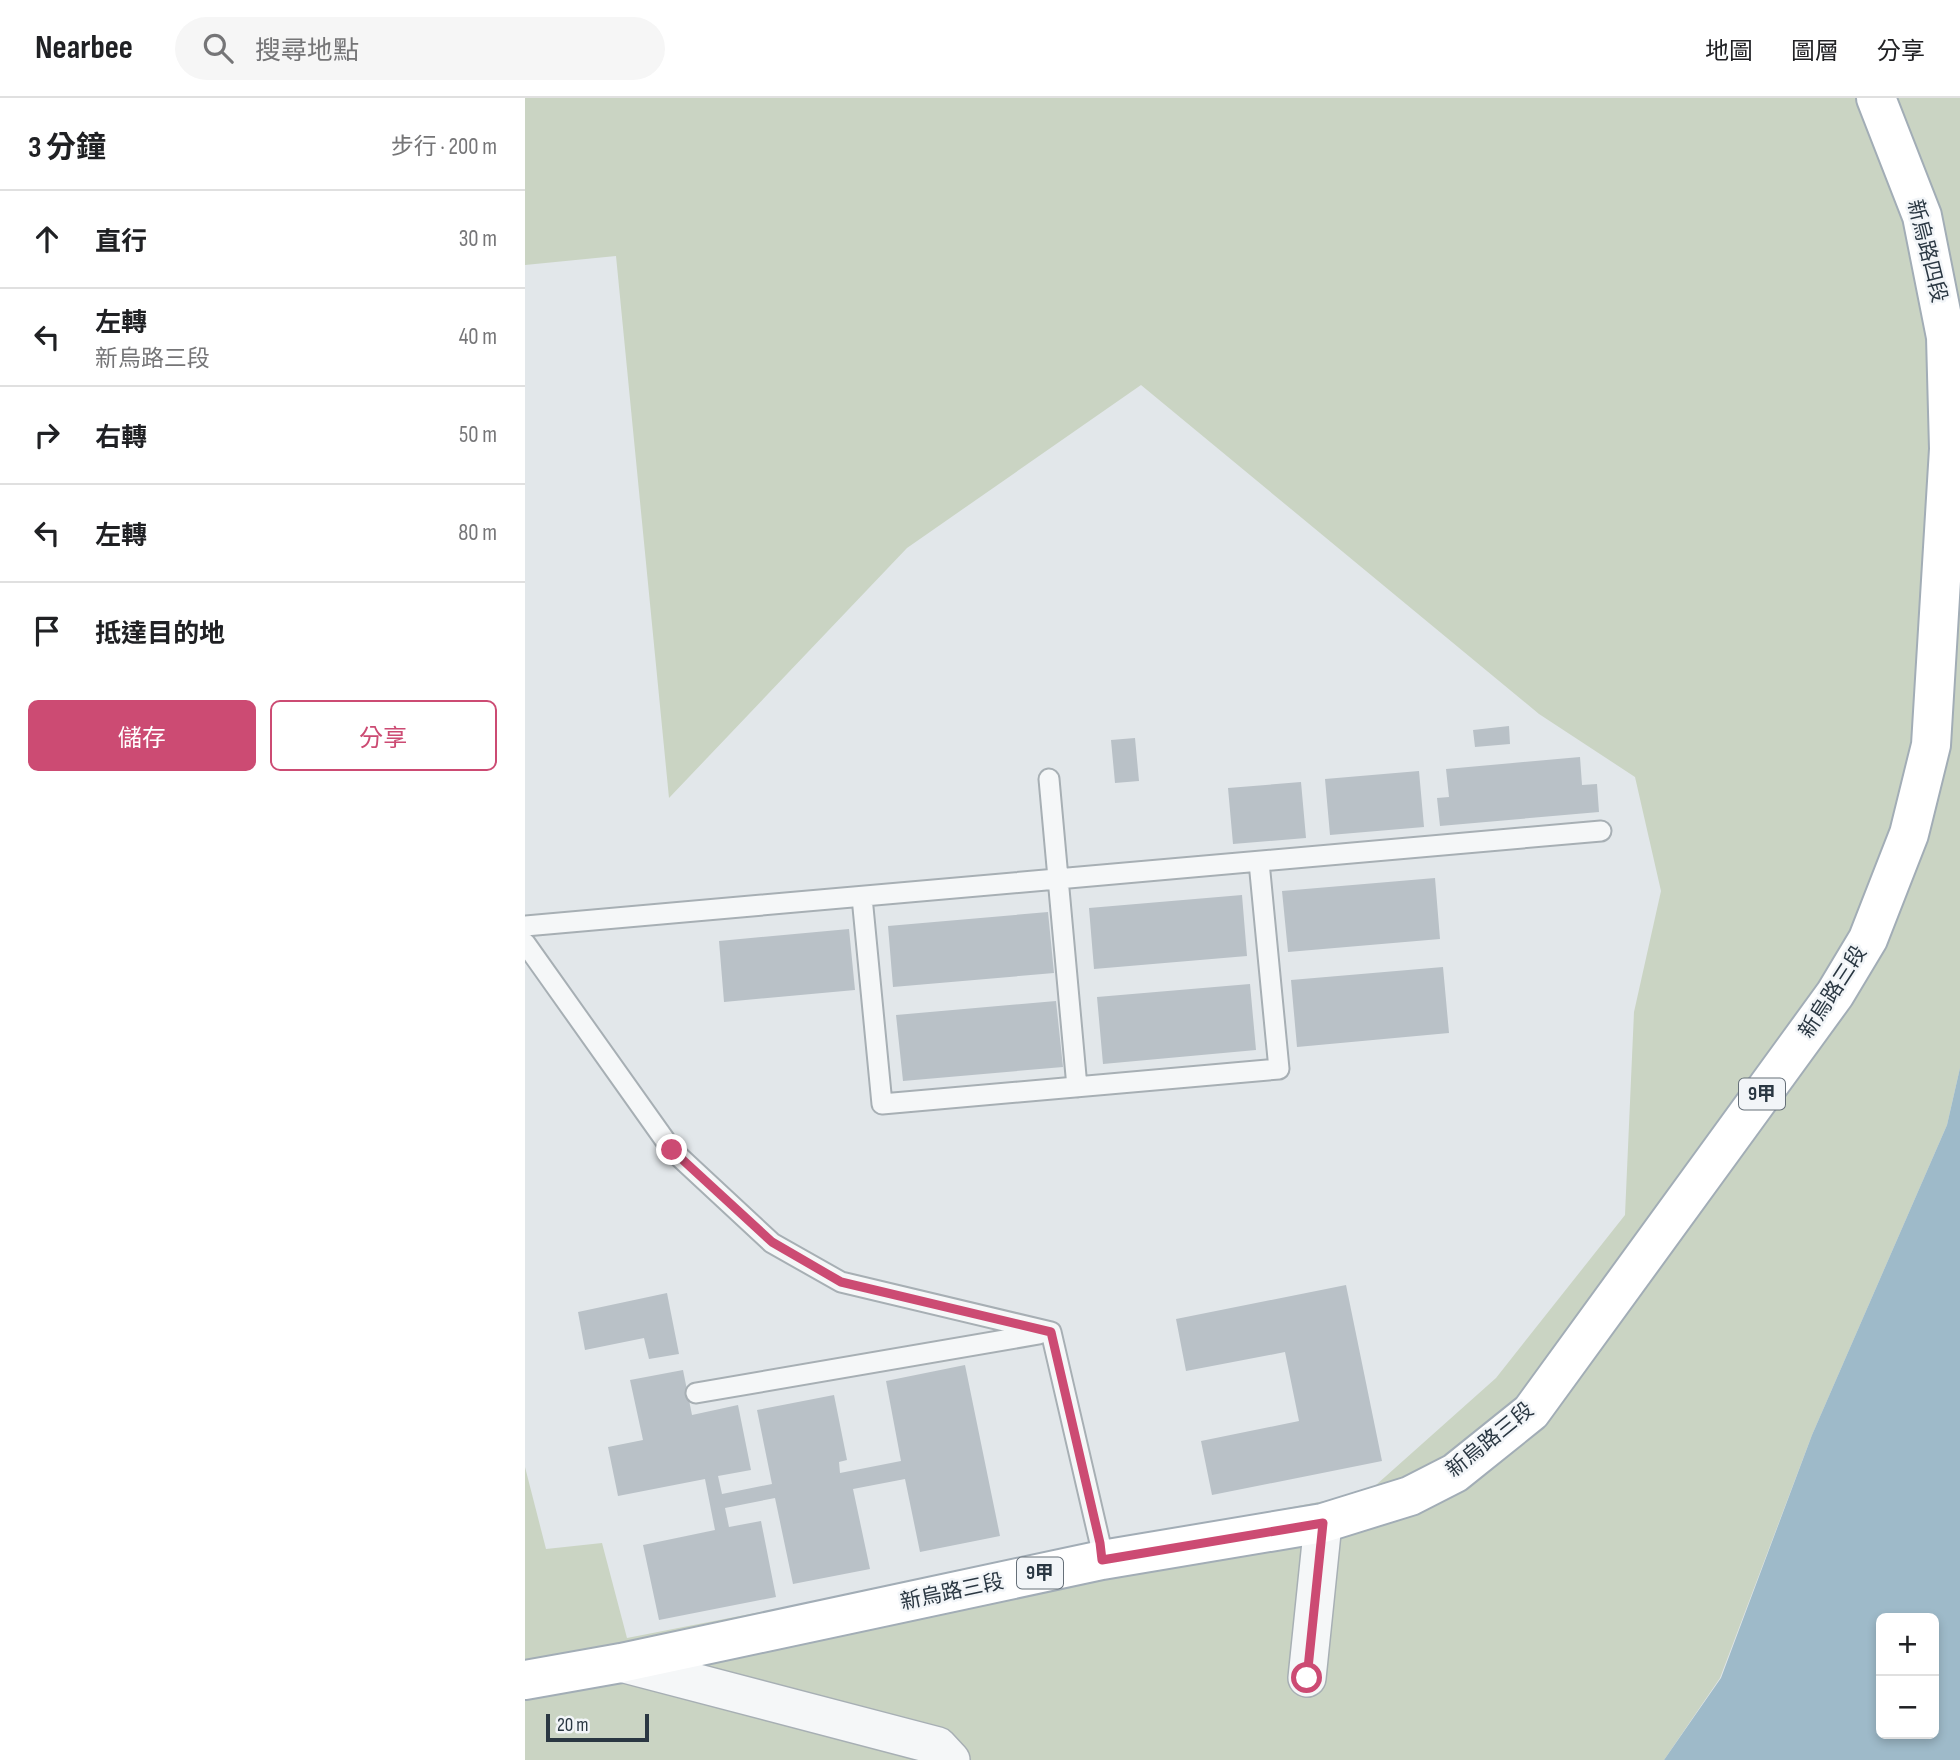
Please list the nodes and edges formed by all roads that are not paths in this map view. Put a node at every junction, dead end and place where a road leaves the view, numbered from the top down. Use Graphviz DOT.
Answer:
graph roads {
  1 [pos="1876,98"];
  2 [pos="1931,745"];
  3 [pos="1049,779"];
  4 [pos="1601,831"];
  5 [pos="1259,862"];
  6 [pos="1058,879"];
  7 [pos="862,897"];
  8 [pos="525,926"];
  9 [pos="525,943"];
  10 [pos="1077,1087"];
  11 [pos="1051,1332"];
  12 [pos="696,1393"];
  13 [pos="1323,1523"];
  14 [pos="1102,1560"];
  15 [pos="621,1663"];
  16 [pos="1307,1678"];
  17 [pos="525,1681"];
  18 [pos="951,1760"];
  1 -- 2 [label="main road, 新烏路四段 / 9甲"];
  2 -- 13 [label="main road, 新烏路三段 / 9甲"];
  3 -- 6 [label="lane"];
  4 -- 5 [label="lane"];
  5 -- 6 [label="lane"];
  5 -- 10 [label="lane"];
  6 -- 7 [label="lane"];
  6 -- 10 [label="lane"];
  7 -- 8 [label="lane"];
  7 -- 10 [label="lane"];
  9 -- 11 [label="lane"];
  11 -- 12 [label="lane"];
  11 -- 14 [label="lane"];
  13 -- 14 [label="main road, 新烏路三段 / 9甲"];
  13 -- 16 [label="street"];
  14 -- 15 [label="main road, 新烏路三段 / 9甲"];
  15 -- 17 [label="main road, 新烏路三段 / 9甲"];
  15 -- 18 [label="street"];
}
